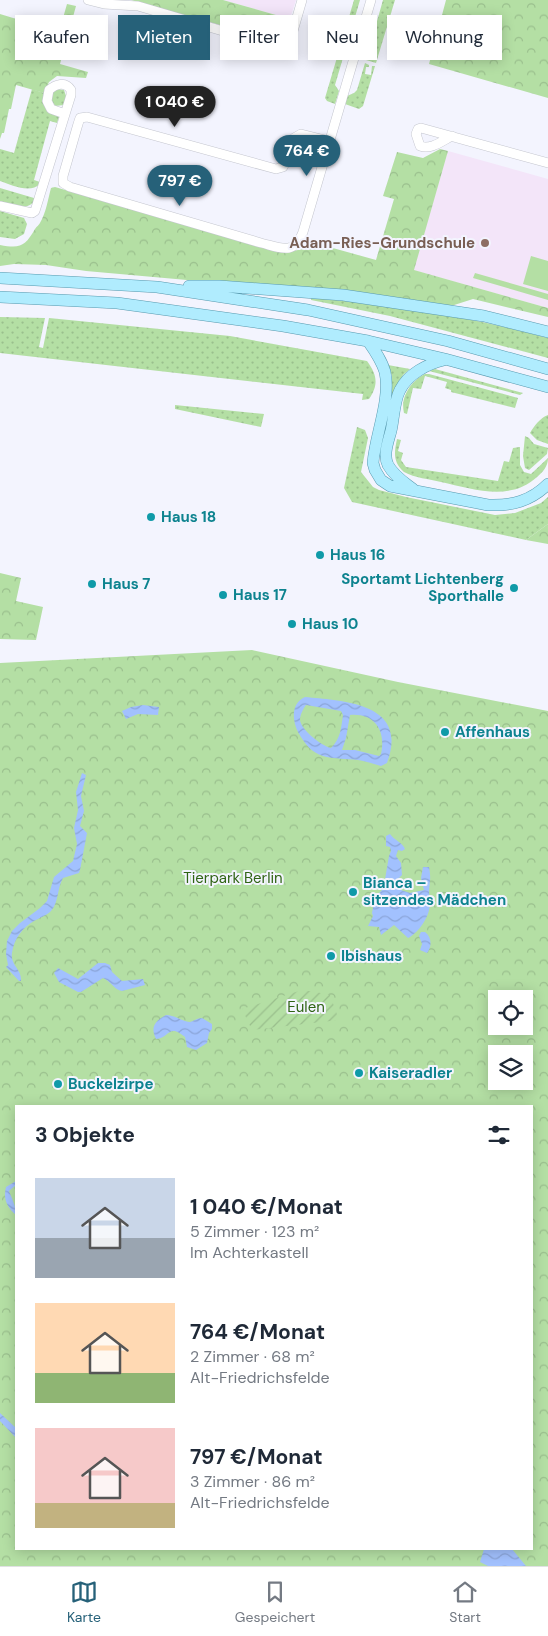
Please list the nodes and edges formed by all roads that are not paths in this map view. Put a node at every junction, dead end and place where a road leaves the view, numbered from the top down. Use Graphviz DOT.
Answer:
graph roads {
  1 [pos="88,0"];
  2 [pos="302,0"];
  3 [pos="371,0"];
  4 [pos="65,114"];
  5 [pos="452,136"];
  6 [pos="329,141"];
  7 [pos="548,163"];
  8 [pos="0,206"];
  9 [pos="0,278"];
  10 [pos="157,286"];
  11 [pos="0,297"];
  12 [pos="548,332"];
  13 [pos="368,341"];
  14 [pos="445,359"];
  15 [pos="548,369"];
  16 [pos="548,387"];
  17 [pos="548,484"];
  18 [pos="415,490"];
  1 -- 2 [label="street"];
  3 -- 6 [label="street"];
  4 -- 8 [label="street"];
  5 -- 7 [label="street"];
  6 -- 6 [label="street"];
  9 -- 10 [label="main road"];
  10 -- 12 [label="main road"];
  10 -- 15 [label="main road"];
  11 -- 13 [label="main road"];
  13 -- 14 [label="main road"];
  13 -- 18 [label="main road"];
  14 -- 16 [label="main road"];
  14 -- 18 [label="main road"];
  17 -- 18 [label="main road"];
}
